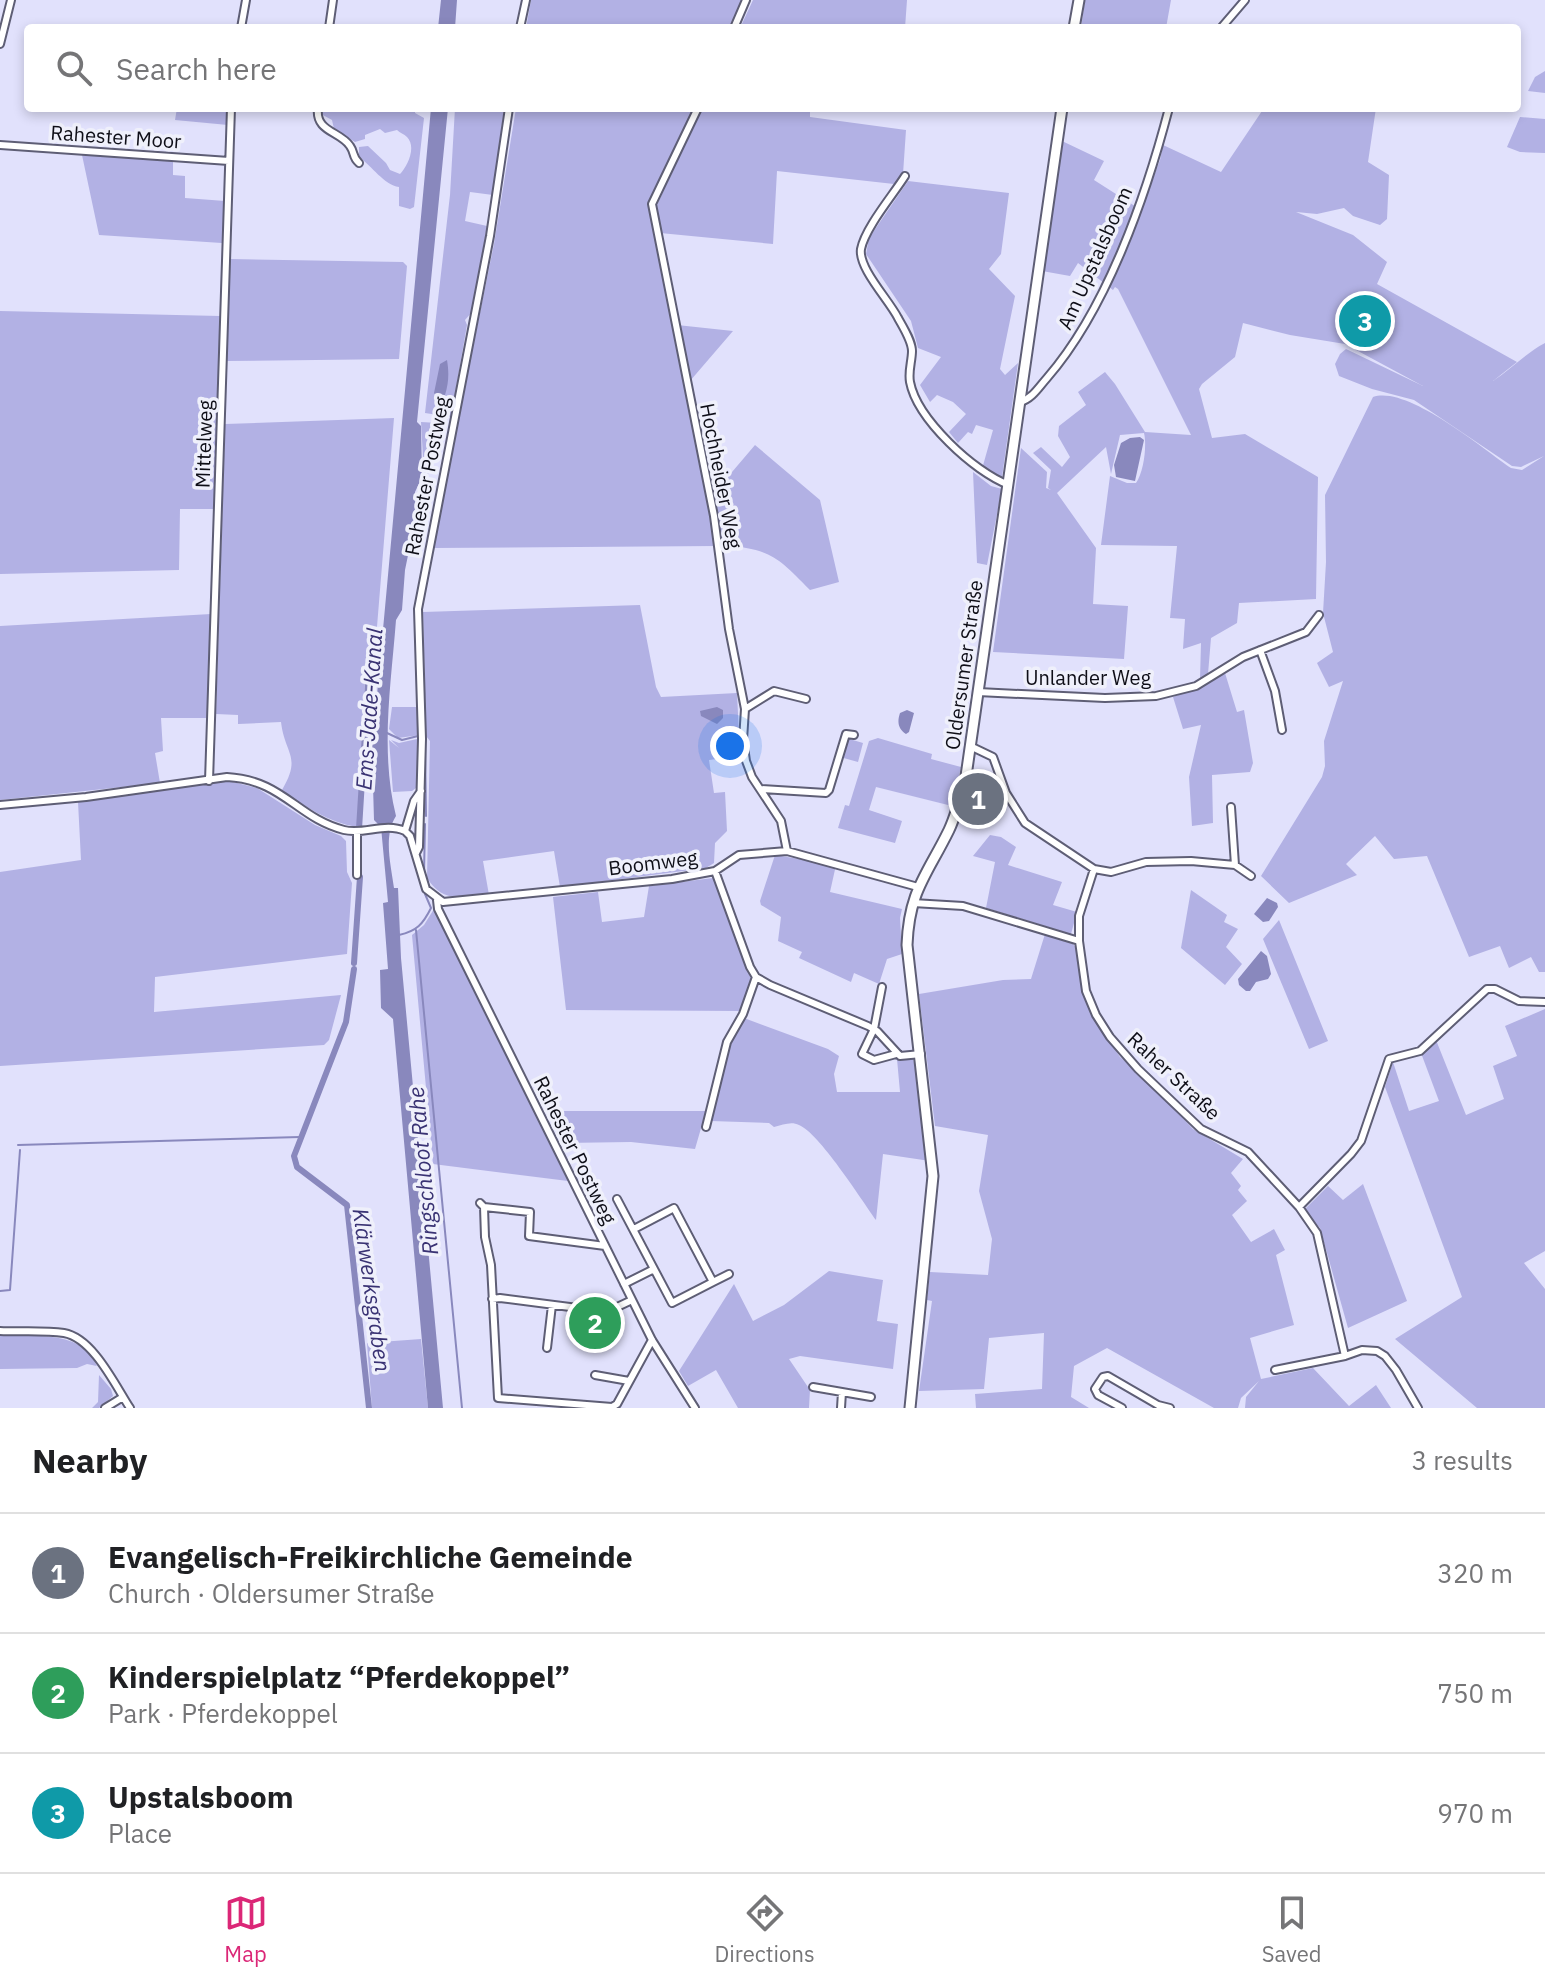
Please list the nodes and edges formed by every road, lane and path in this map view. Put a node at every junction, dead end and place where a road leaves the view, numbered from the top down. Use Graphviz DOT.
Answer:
graph roads {
  1 [pos="11,0"];
  2 [pos="246,0"];
  3 [pos="333,0"];
  4 [pos="526,0"];
  5 [pos="746,0"];
  6 [pos="1079,0"];
  7 [pos="1245,0"];
  8 [pos="242,24"];
  9 [pos="330,24"];
  10 [pos="521,24"];
  11 [pos="736,24"];
  12 [pos="1075,24"];
  13 [pos="1224,24"];
  14 [pos="0,44"];
  15 [pos="231,112"];
  16 [pos="319,112"];
  17 [pos="508,112"];
  18 [pos="696,112"];
  19 [pos="1061,112"];
  20 [pos="1168,112"];
  21 [pos="0,145"];
  22 [pos="229,161"];
  23 [pos="359,163"];
  24 [pos="905,176"];
  25 [pos="1020,402"];
  26 [pos="1009,485"];
  27 [pos="1319,615"];
  28 [pos="1260,650"];
  29 [pos="978,692"];
  30 [pos="806,699"];
  31 [pos="745,709"];
  32 [pos="836,730"];
  33 [pos="1282,730"];
  34 [pos="970,746"];
  35 [pos="209,781"];
  36 [pos="761,789"];
  37 [pos="421,791"];
  38 [pos="0,805"];
  39 [pos="1231,807"];
  40 [pos="405,831"];
  41 [pos="357,832"];
  42 [pos="787,851"];
  43 [pos="416,853"];
  44 [pos="1235,865"];
  45 [pos="1094,869"];
  46 [pos="715,871"];
  47 [pos="357,875"];
  48 [pos="1251,876"];
  49 [pos="918,887"];
  50 [pos="437,900"];
  51 [pos="912,903"];
  52 [pos="1079,941"];
  53 [pos="756,977"];
  54 [pos="882,987"];
  55 [pos="1545,1002"];
  56 [pos="874,1029"];
  57 [pos="896,1054"];
  58 [pos="921,1054"];
  59 [pos="706,1127"];
  60 [pos="617,1199"];
  61 [pos="1299,1207"];
  62 [pos="634,1229"];
  63 [pos="605,1246"];
  64 [pos="654,1269"];
  65 [pos="729,1274"];
  66 [pos="713,1282"];
  67 [pos="624,1284"];
  68 [pos="492,1299"];
  69 [pos="632,1300"];
  70 [pos="552,1305"];
  71 [pos="0,1331"];
  72 [pos="652,1340"];
  73 [pos="547,1348"];
  74 [pos="1345,1356"];
  75 [pos="1275,1370"];
  76 [pos="595,1375"];
  77 [pos="629,1381"];
  78 [pos="813,1387"];
  79 [pos="842,1392"];
  80 [pos="123,1397"];
  81 [pos="871,1397"];
  82 [pos="1158,1407"];
  83 [pos="105,1408"];
  84 [pos="130,1408"];
  85 [pos="695,1408"];
  86 [pos="841,1408"];
  87 [pos="910,1408"];
  88 [pos="1122,1408"];
  89 [pos="1170,1408"];
  90 [pos="1418,1408"];
  1 -- 14 [label="street"];
  2 -- 8 [label="street"];
  3 -- 9 [label="street"];
  4 -- 10 [label="street"];
  5 -- 11 [label="street"];
  6 -- 12 [label="main road"];
  7 -- 13 [label="street"];
  15 -- 22 [label="street, Mittelweg"];
  16 -- 23 [label="street"];
  17 -- 37 [label="street, Rahester Postweg"];
  18 -- 31 [label="street, Hochheider Weg"];
  19 -- 25 [label="main road, Oldersumer Straße"];
  20 -- 25 [label="street, Am Upstalsboom"];
  21 -- 22 [label="street, Rahester Moor"];
  22 -- 35 [label="street, Mittelweg"];
  24 -- 26 [label="street"];
  25 -- 26 [label="main road, Oldersumer Straße"];
  26 -- 29 [label="main road, Oldersumer Straße"];
  27 -- 28 [label="street, Unlander Weg"];
  28 -- 29 [label="street, Unlander Weg"];
  28 -- 33 [label="street"];
  29 -- 34 [label="main road, Oldersumer Straße"];
  30 -- 31 [label="street"];
  31 -- 36 [label="street, Hochheider Weg"];
  32 -- 36 [label="street"];
  34 -- 45 [label="street"];
  34 -- 49 [label="main road, Oldersumer Straße"];
  35 -- 38 [label="street"];
  35 -- 41 [label="street"];
  36 -- 42 [label="street, Hochheider Weg"];
  37 -- 40 [label="street"];
  37 -- 43 [label="street, Rahester Postweg"];
  39 -- 44 [label="street"];
  40 -- 41 [label="street"];
  40 -- 43 [label="street"];
  41 -- 47 [label="street"];
  42 -- 46 [label="street, Boomweg"];
  42 -- 49 [label="street, Boomweg"];
  43 -- 50 [label="street"];
  44 -- 45 [label="street"];
  44 -- 48 [label="street"];
  45 -- 52 [label="street, Raher Straße"];
  46 -- 50 [label="street, Boomweg"];
  46 -- 53 [label="street"];
  49 -- 51 [label="main road, Oldersumer Straße"];
  50 -- 63 [label="street, Rahester Postweg"];
  51 -- 52 [label="street"];
  51 -- 58 [label="main road, Oldersumer Straße"];
  52 -- 61 [label="street, Raher Straße"];
  53 -- 56 [label="street"];
  53 -- 59 [label="street"];
  54 -- 56 [label="street"];
  55 -- 61 [label="street"];
  56 -- 57 [label="street"];
  56 -- 57 [label="street"];
  57 -- 58 [label="street"];
  58 -- 87 [label="main road, Oldersumer Straße"];
  60 -- 62 [label="street"];
  61 -- 74 [label="street, Raher Straße"];
  62 -- 64 [label="street"];
  62 -- 66 [label="street"];
  63 -- 67 [label="street, Rahester Postweg"];
  63 -- 68 [label="street"];
  64 -- 66 [label="street"];
  64 -- 67 [label="street"];
  65 -- 66 [label="street"];
  67 -- 69 [label="street, Rahester Postweg"];
  68 -- 70 [label="street"];
  68 -- 77 [label="street"];
  69 -- 70 [label="street"];
  69 -- 72 [label="street, Rahester Postweg"];
  70 -- 73 [label="street"];
  71 -- 80 [label="street"];
  72 -- 77 [label="street"];
  72 -- 85 [label="street, Rahester Postweg"];
  74 -- 75 [label="street"];
  74 -- 90 [label="street"];
  76 -- 77 [label="street"];
  78 -- 79 [label="street"];
  79 -- 81 [label="street"];
  79 -- 86 [label="street"];
  80 -- 83 [label="street"];
  80 -- 84 [label="street"];
  82 -- 88 [label="street"];
  82 -- 89 [label="street"];
}
